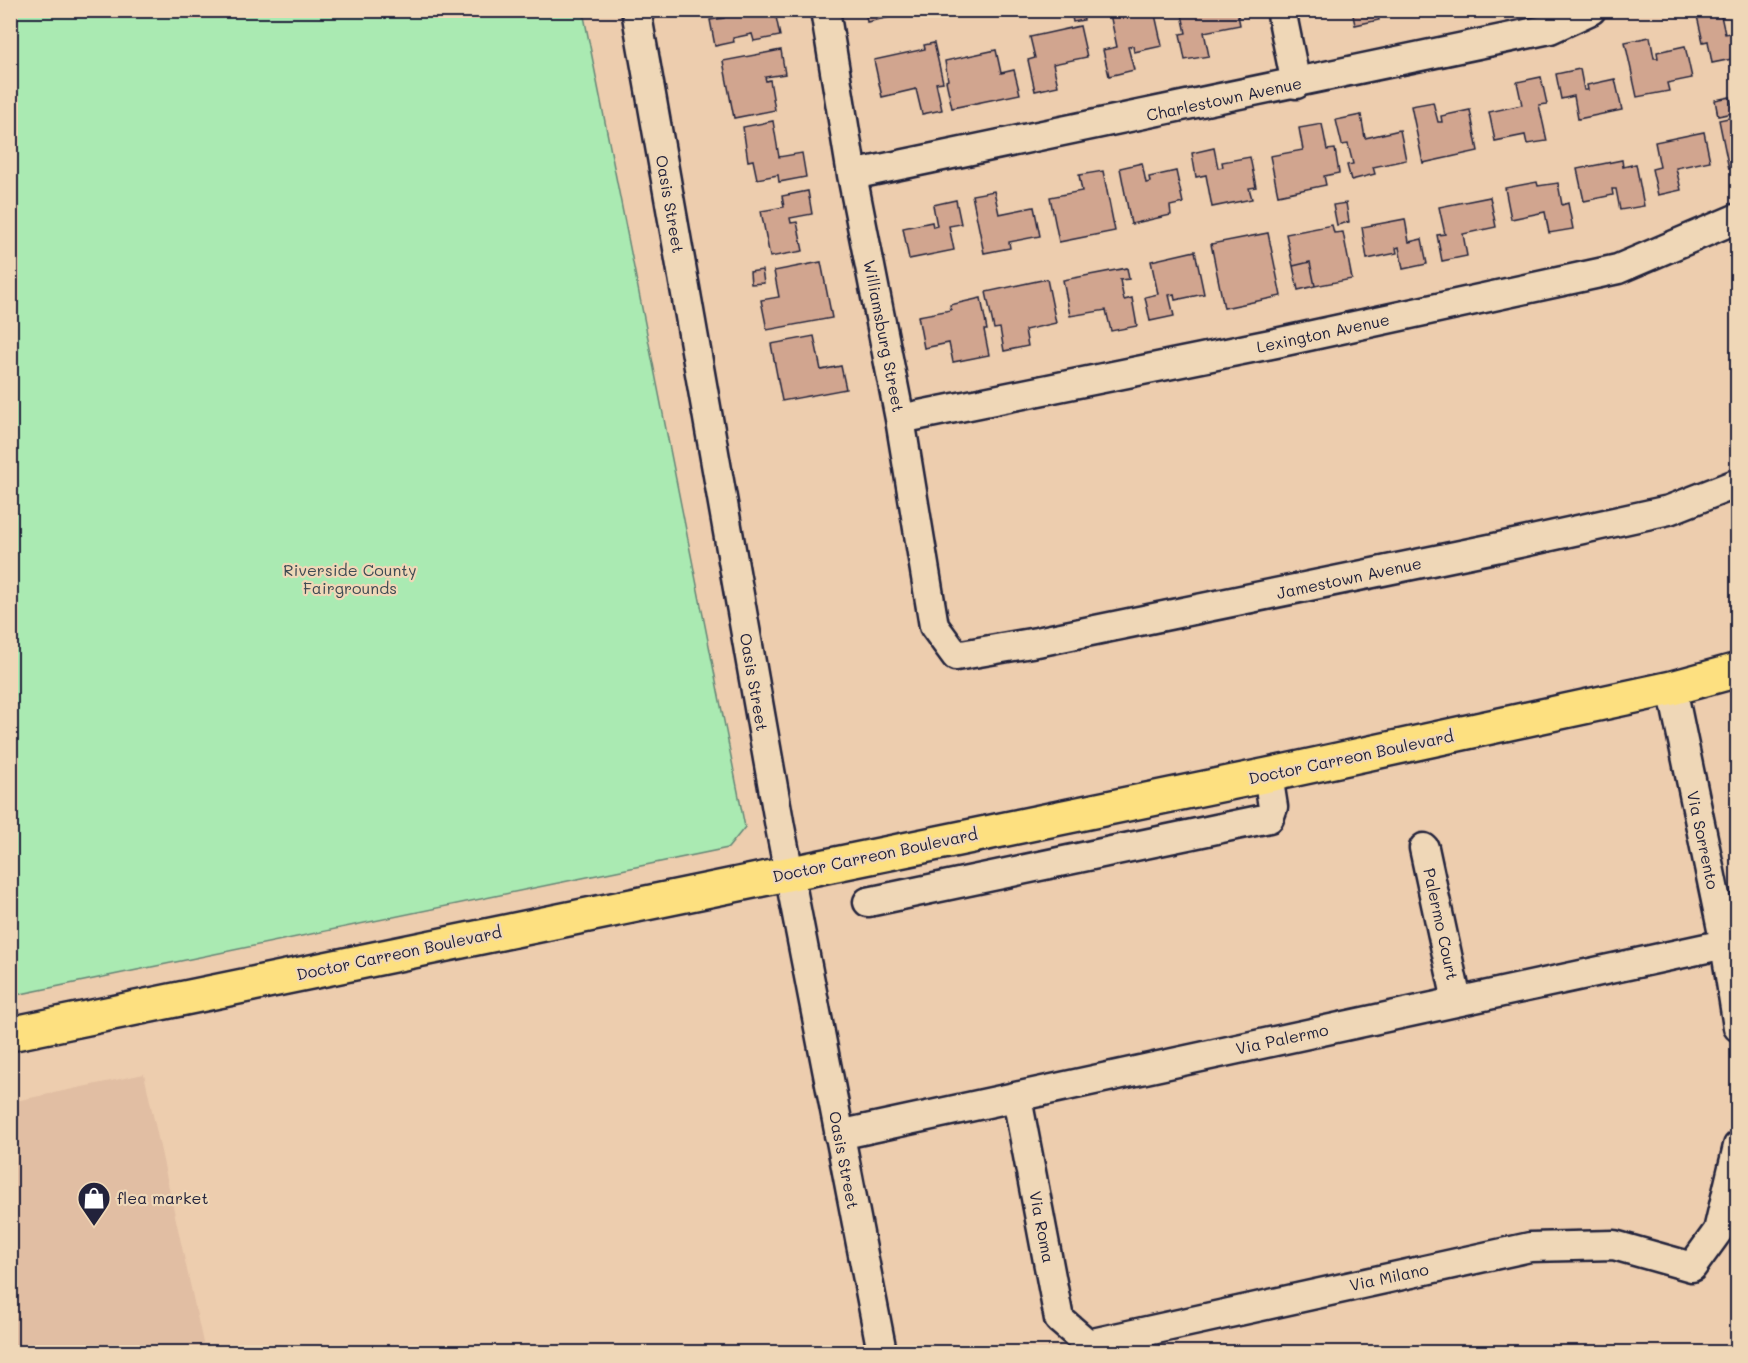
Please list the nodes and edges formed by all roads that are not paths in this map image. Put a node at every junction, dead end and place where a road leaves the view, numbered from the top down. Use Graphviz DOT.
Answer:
graph roads {
  1 [pos="636,10"];
  2 [pos="825,10"];
  3 [pos="1281,10"];
  4 [pos="1591,10"];
  5 [pos="1548,20"];
  6 [pos="1296,84"];
  7 [pos="852,175"];
  8 [pos="1737,218"];
  9 [pos="900,419"];
  10 [pos="1737,483"];
  11 [pos="956,656"];
  12 [pos="1737,670"];
  13 [pos="1672,688"];
  14 [pos="1268,775"];
  15 [pos="1424,848"];
  16 [pos="788,872"];
  17 [pos="868,902"];
  18 [pos="1725,944"];
  19 [pos="1457,1000"];
  20 [pos="1737,1027"];
  21 [pos="10,1034"];
  22 [pos="1017,1098"];
  23 [pos="839,1135"];
  24 [pos="1737,1146"];
  25 [pos="1088,1344"];
  26 [pos="882,1353"];
  1 -- 16 [label="street, Oasis Street"];
  2 -- 7 [label="street, Williamsburg Street"];
  3 -- 6 [label="street"];
  4 -- 5 [label="street, Charlestown Avenue"];
  5 -- 6 [label="street, Charlestown Avenue"];
  6 -- 7 [label="street, Charlestown Avenue"];
  7 -- 9 [label="street, Williamsburg Street"];
  8 -- 9 [label="street, Lexington Avenue"];
  9 -- 11 [label="street, Williamsburg Street"];
  10 -- 11 [label="street, Jamestown Avenue"];
  12 -- 13 [label="main road, Doctor Carreon Boulevard"];
  13 -- 14 [label="main road, Doctor Carreon Boulevard"];
  13 -- 18 [label="street, Via Sorrento"];
  14 -- 16 [label="main road, Doctor Carreon Boulevard"];
  14 -- 17 [label="street"];
  15 -- 19 [label="street, Palermo Court"];
  16 -- 21 [label="main road, Doctor Carreon Boulevard"];
  16 -- 23 [label="street, Oasis Street"];
  18 -- 19 [label="street, Via Palermo"];
  18 -- 20 [label="street, Via Sorrento"];
  19 -- 22 [label="street, Via Palermo"];
  22 -- 23 [label="street, Via Palermo"];
  22 -- 25 [label="street, Via Roma"];
  23 -- 26 [label="street, Oasis Street"];
  24 -- 25 [label="street, Via Milano"];
}
